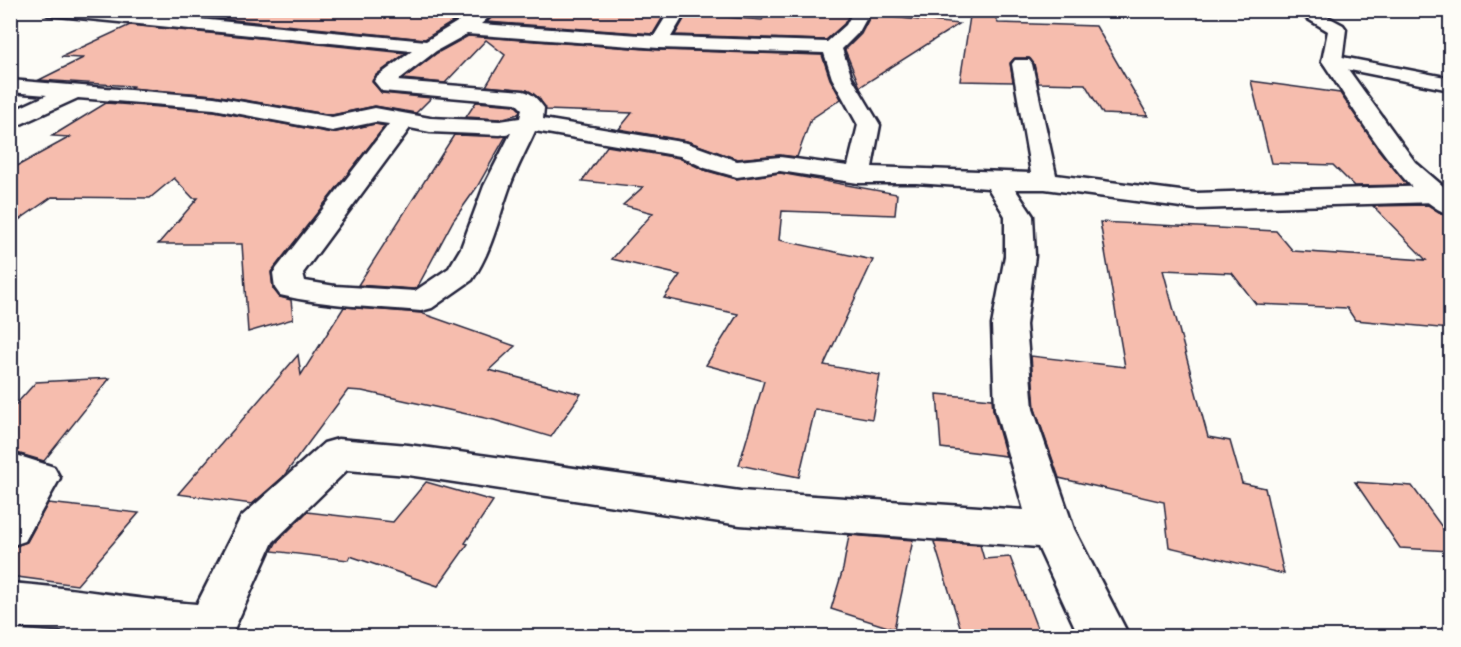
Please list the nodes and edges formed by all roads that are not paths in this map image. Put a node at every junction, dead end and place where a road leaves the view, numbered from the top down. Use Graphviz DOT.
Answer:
graph roads {
  1 [pos="48,10"];
  2 [pos="489,10"];
  3 [pos="679,10"];
  4 [pos="863,10"];
  5 [pos="1301,10"];
  6 [pos="464,28"];
  7 [pos="659,42"];
  8 [pos="429,47"];
  9 [pos="832,48"];
  10 [pos="1332,61"];
  11 [pos="1022,64"];
  12 [pos="1450,84"];
  13 [pos="10,86"];
  14 [pos="75,91"];
  15 [pos="10,122"];
  16 [pos="403,122"];
  17 [pos="527,123"];
  18 [pos="858,175"];
  19 [pos="1045,181"];
  20 [pos="997,182"];
  21 [pos="1446,194"];
  22 [pos="10,468"];
  23 [pos="10,528"];
  24 [pos="1052,530"];
  25 [pos="10,605"];
  26 [pos="208,632"];
  27 [pos="1106,636"];
  1 -- 8 [label="street"];
  2 -- 6 [label="street"];
  3 -- 7 [label="street"];
  4 -- 9 [label="street"];
  5 -- 10 [label="street"];
  6 -- 7 [label="street"];
  6 -- 8 [label="street"];
  7 -- 9 [label="street"];
  8 -- 17 [label="street"];
  9 -- 18 [label="street"];
  10 -- 12 [label="street"];
  10 -- 21 [label="street"];
  11 -- 19 [label="street"];
  13 -- 14 [label="street"];
  14 -- 15 [label="street"];
  14 -- 16 [label="street"];
  16 -- 17 [label="street"];
  16 -- 17 [label="street"];
  17 -- 18 [label="street"];
  18 -- 20 [label="street"];
  19 -- 20 [label="street"];
  19 -- 21 [label="street"];
  20 -- 24 [label="street"];
  22 -- 23 [label="street"];
  24 -- 26 [label="street"];
  24 -- 27 [label="street"];
  25 -- 26 [label="street"];
}
